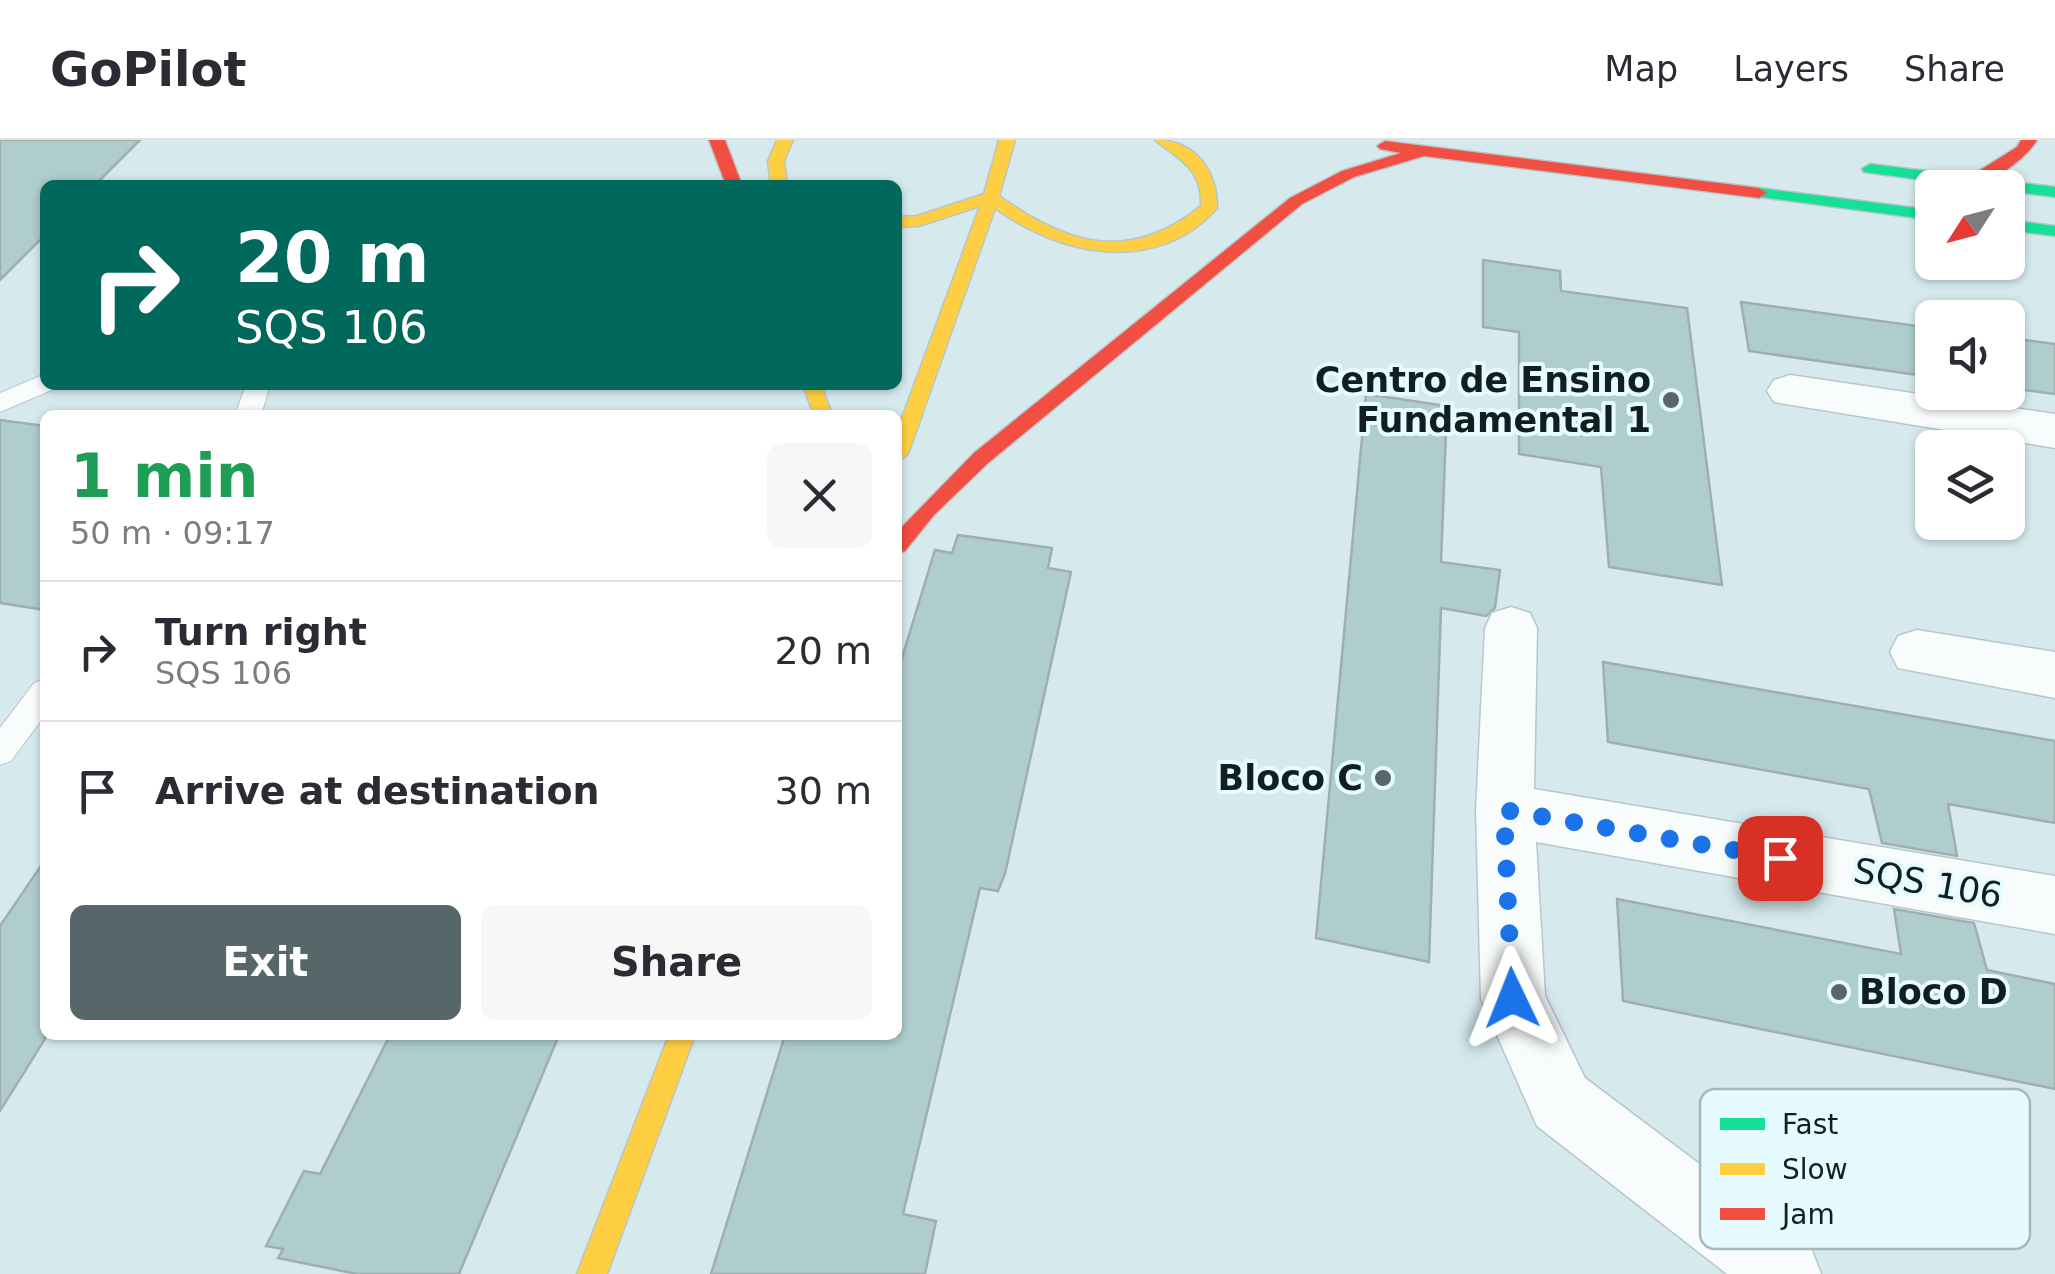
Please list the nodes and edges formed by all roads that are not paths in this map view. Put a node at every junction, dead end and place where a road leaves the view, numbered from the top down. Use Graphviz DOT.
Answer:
graph roads {
  1 [pos="717,140"];
  2 [pos="786,140"];
  3 [pos="1007,140"];
  4 [pos="1163,140"];
  5 [pos="2029,140"];
  6 [pos="1368,144"];
  7 [pos="1422,151"];
  8 [pos="1856,167"];
  9 [pos="1991,170"];
  10 [pos="1915,175"];
  11 [pos="732,180"];
  12 [pos="777,180"];
  13 [pos="2025,188"];
  14 [pos="2055,192"];
  15 [pos="991,198"];
  16 [pos="1915,213"];
  17 [pos="902,222"];
  18 [pos="2025,226"];
  19 [pos="2055,230"];
  20 [pos="40,385"];
  21 [pos="1790,391"];
  22 [pos="0,402"];
  23 [pos="2055,431"];
  24 [pos="902,443"];
  25 [pos="902,541"];
  26 [pos="1511,628"];
  27 [pos="1917,652"];
  28 [pos="2055,675"];
  29 [pos="40,699"];
  30 [pos="0,752"];
  31 [pos="1504,810"];
  32 [pos="2055,905"];
  33 [pos="680,1040"];
  34 [pos="1700,1209"];
  35 [pos="1752,1249"];
  36 [pos="592,1274"];
  37 [pos="1785,1274"];
  1 -- 11 [label="main road"];
  2 -- 12 [label="main road"];
  3 -- 15 [label="main road"];
  4 -- 15 [label="main road"];
  5 -- 9 [label="main road"];
  6 -- 7 [label="main road"];
  7 -- 16 [label="main road"];
  7 -- 25 [label="main road"];
  8 -- 10 [label="main road"];
  13 -- 14 [label="main road"];
  15 -- 17 [label="main road"];
  15 -- 24 [label="main road"];
  18 -- 19 [label="main road"];
  20 -- 22 [label="lane"];
  21 -- 23 [label="street"];
  26 -- 31 [label="street"];
  27 -- 28 [label="street"];
  29 -- 30 [label="lane"];
  31 -- 32 [label="street, SQS 106"];
  31 -- 34 [label="street"];
  33 -- 36 [label="main road"];
  35 -- 37 [label="street"];
}
